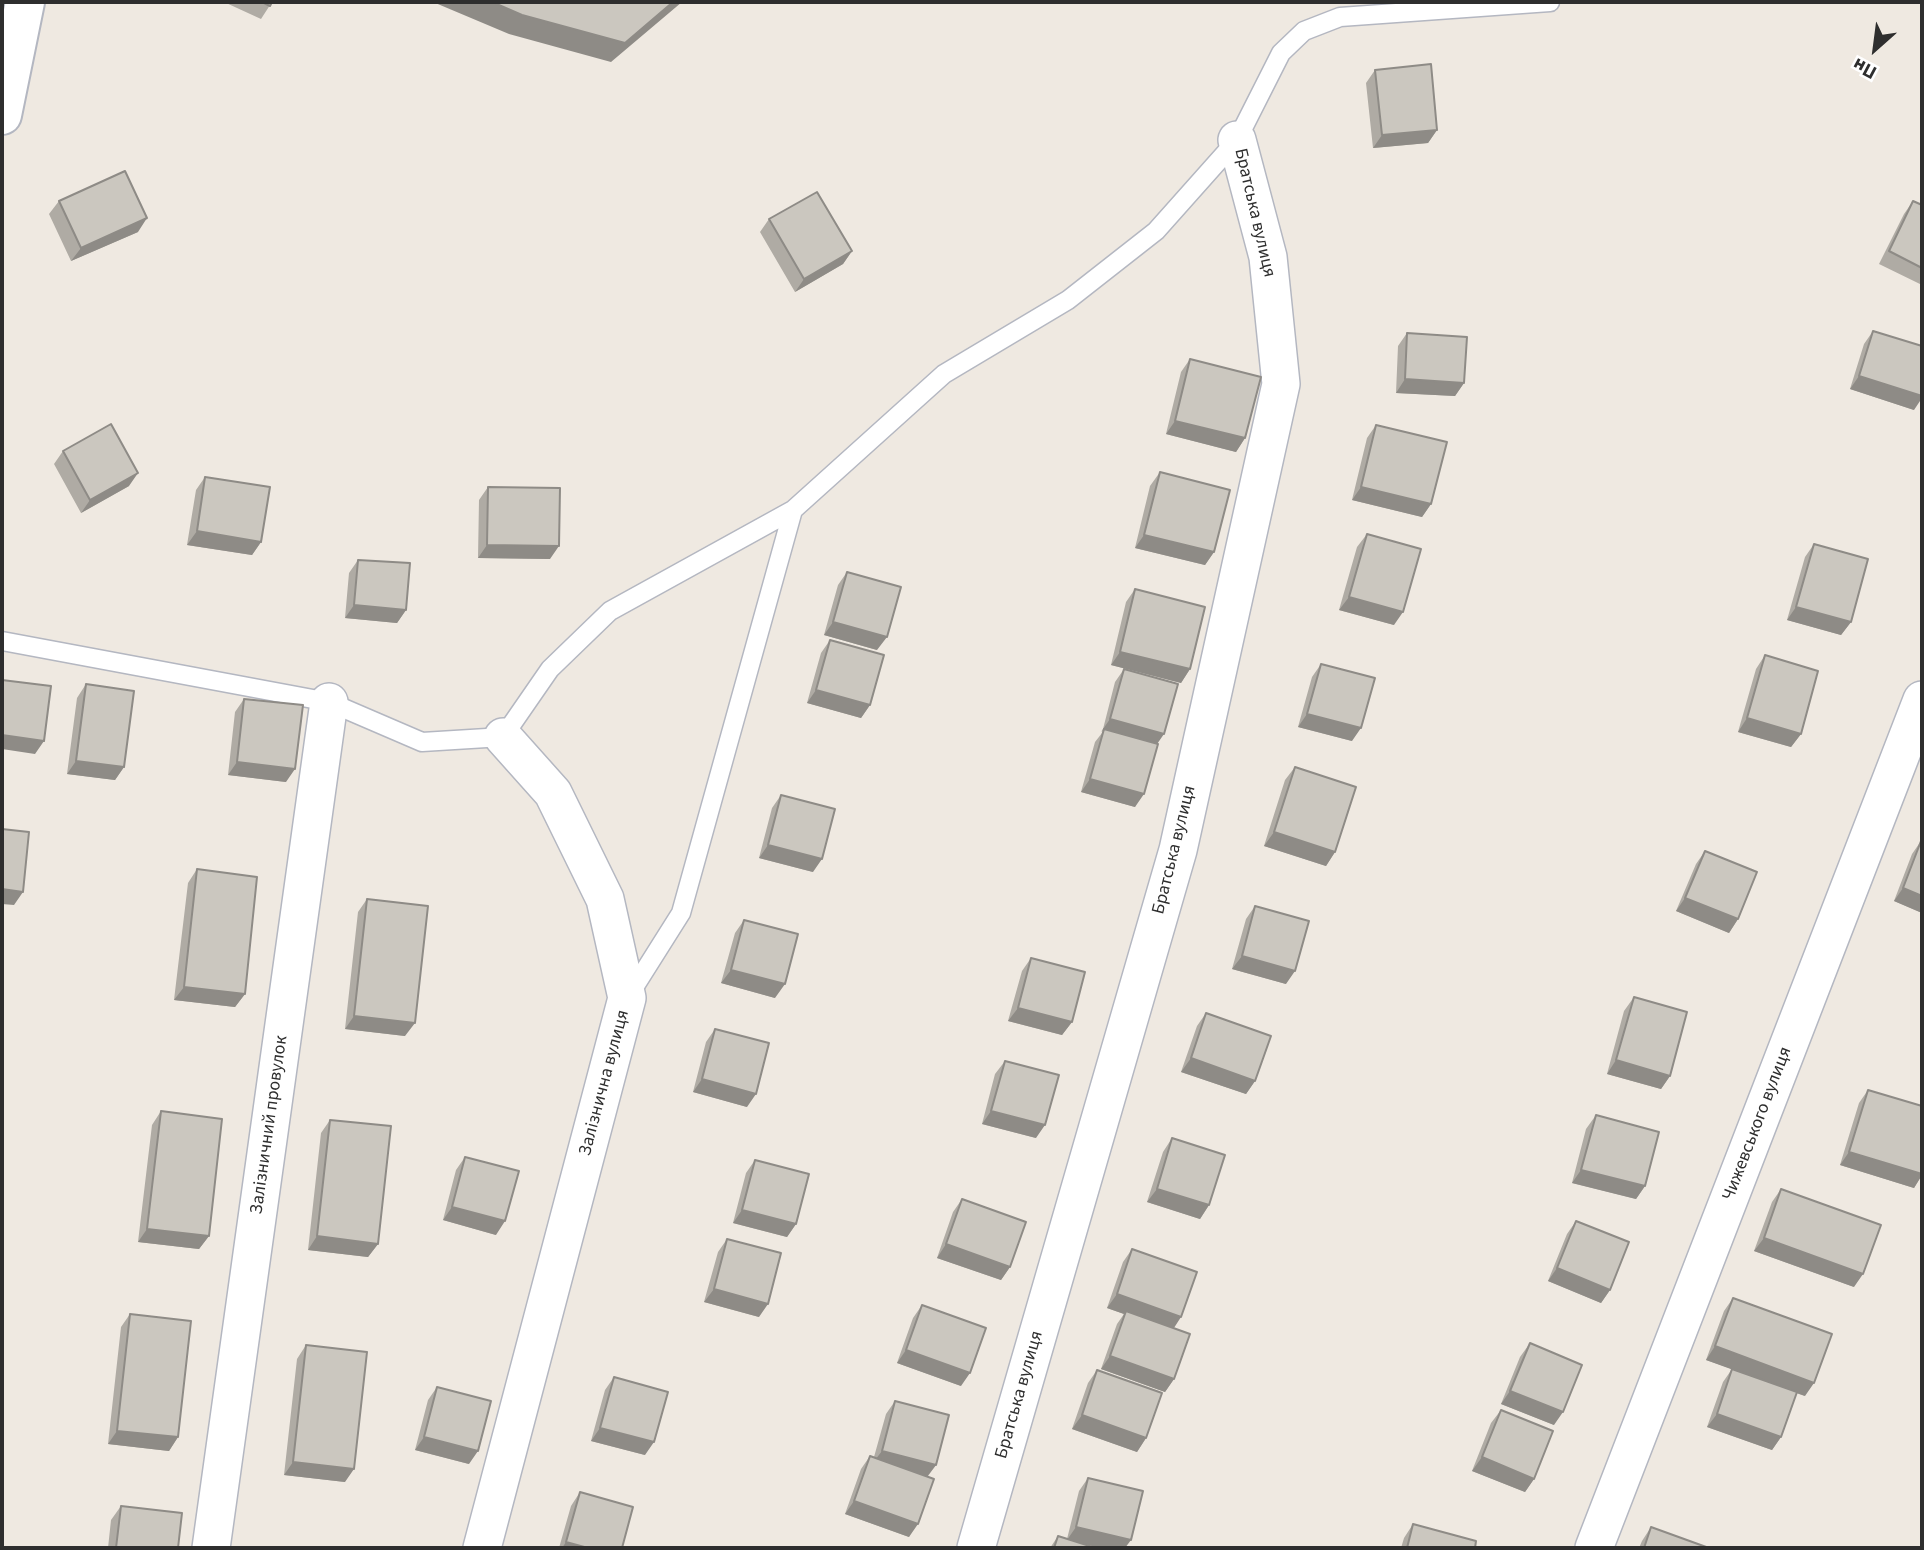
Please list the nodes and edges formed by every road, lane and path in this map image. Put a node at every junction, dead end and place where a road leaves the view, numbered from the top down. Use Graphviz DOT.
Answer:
graph roads {
  1 [pos="25,2"];
  2 [pos="1550,2"];
  3 [pos="2,115"];
  4 [pos="1237,140"];
  5 [pos="793,510"];
  6 [pos="2,641"];
  7 [pos="1922,700"];
  8 [pos="329,702"];
  9 [pos="503,737"];
  10 [pos="628,998"];
  11 [pos="211,1548"];
  12 [pos="482,1548"];
  13 [pos="976,1548"];
  14 [pos="1594,1548"];
  1 -- 3 [label="street"];
  2 -- 4 [label="lane"];
  4 -- 5 [label="lane"];
  4 -- 13 [label="street, Братська вулиця"];
  5 -- 9 [label="lane"];
  5 -- 10 [label="lane, Залізнична вулиця"];
  6 -- 8 [label="lane"];
  7 -- 14 [label="street, Чижевського вулиця"];
  8 -- 9 [label="lane"];
  8 -- 11 [label="street, Залізничний провулок"];
  9 -- 10 [label="street"];
  10 -- 12 [label="street, Залізнична вулиця"];
}
